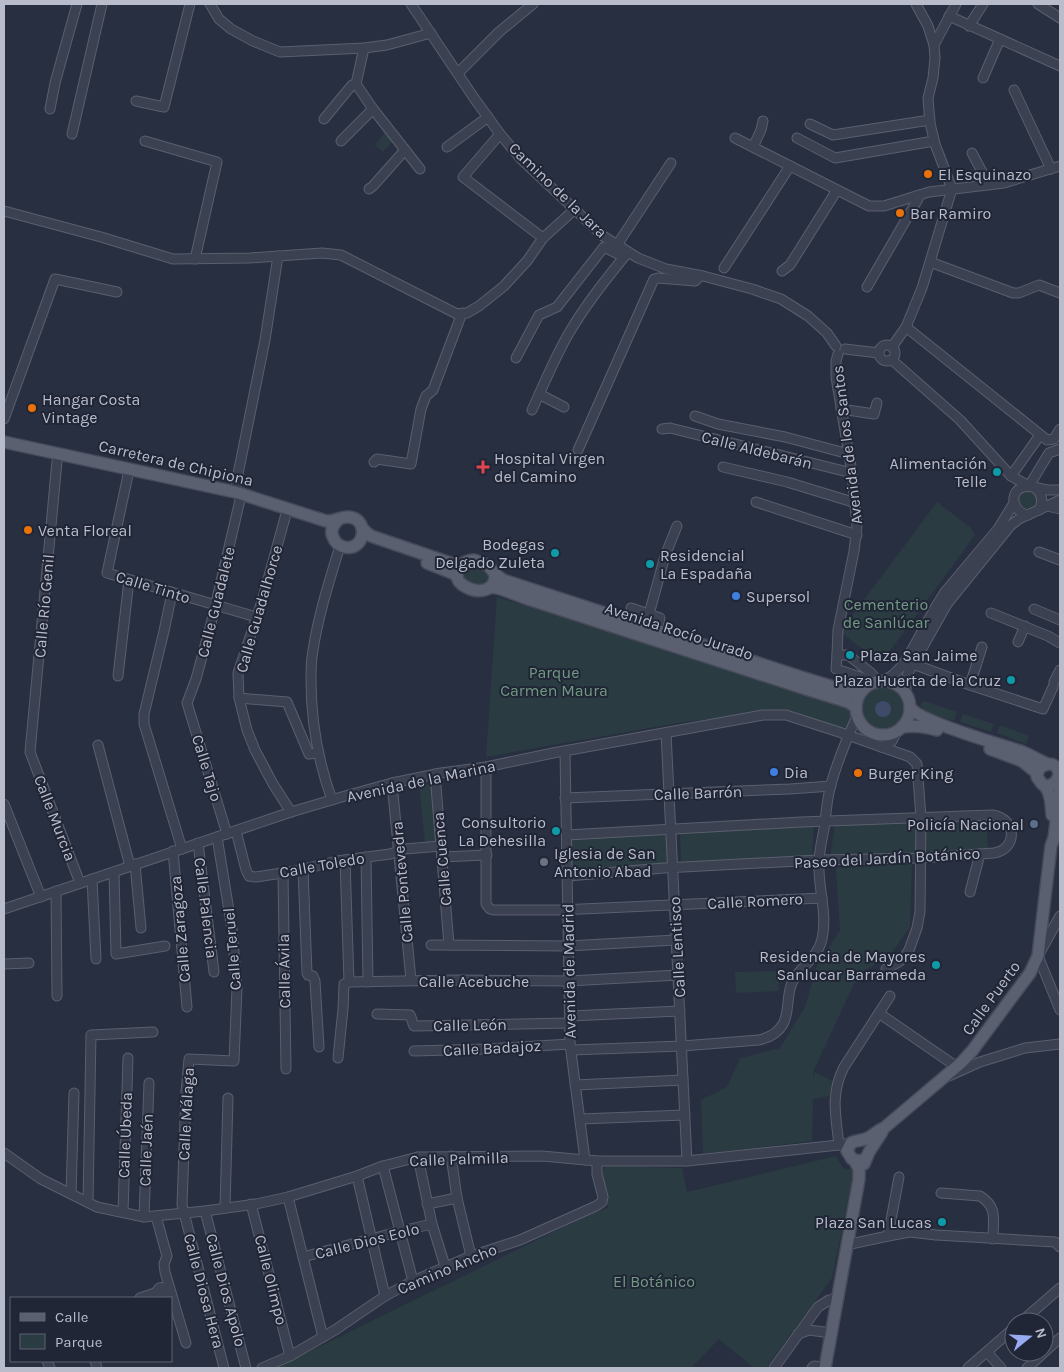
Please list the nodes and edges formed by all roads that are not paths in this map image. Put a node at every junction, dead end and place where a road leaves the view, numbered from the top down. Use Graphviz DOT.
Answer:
graph roads {
  1 [pos="77,4"];
  2 [pos="102,4"];
  3 [pos="190,4"];
  4 [pos="210,4"];
  5 [pos="411,4"];
  6 [pos="533,4"];
  7 [pos="916,4"];
  8 [pos="956,4"];
  9 [pos="983,4"];
  10 [pos="1038,4"];
  11 [pos="949,16"];
  12 [pos="1060,18"];
  13 [pos="969,26"];
  14 [pos="431,33"];
  15 [pos="1000,39"];
  16 [pos="934,45"];
  17 [pos="364,48"];
  18 [pos="1060,66"];
  19 [pos="458,73"];
  20 [pos="983,78"];
  21 [pos="356,84"];
  22 [pos="1014,90"];
  23 [pos="136,101"];
  24 [pos="50,109"];
  25 [pos="373,109"];
  26 [pos="488,117"];
  27 [pos="324,119"];
  28 [pos="930,120"];
  29 [pos="763,121"];
  30 [pos="810,124"];
  31 [pos="72,134"];
  32 [pos="500,134"];
  33 [pos="735,138"];
  34 [pos="797,138"];
  35 [pos="146,141"];
  36 [pos="341,141"];
  37 [pos="934,141"];
  38 [pos="447,147"];
  39 [pos="754,147"];
  40 [pos="405,150"];
  41 [pos="972,153"];
  42 [pos="671,163"];
  43 [pos="790,166"];
  44 [pos="1056,168"];
  45 [pos="420,169"];
  46 [pos="989,185"];
  47 [pos="369,189"];
  48 [pos="952,189"];
  49 [pos="837,190"];
  50 [pos="917,196"];
  51 [pos="574,210"];
  52 [pos="4,211"];
  53 [pos="543,238"];
  54 [pos="617,245"];
  55 [pos="626,254"];
  56 [pos="278,256"];
  57 [pos="195,259"];
  58 [pos="930,262"];
  59 [pos="724,268"];
  60 [pos="782,271"];
  61 [pos="700,276"];
  62 [pos="867,287"];
  63 [pos="117,292"];
  64 [pos="1060,293"];
  65 [pos="462,313"];
  66 [pos="906,327"];
  67 [pos="892,347"];
  68 [pos="840,350"];
  69 [pos="879,353"];
  70 [pos="516,358"];
  71 [pos="892,360"];
  72 [pos="539,394"];
  73 [pos="878,403"];
  74 [pos="564,407"];
  75 [pos="841,409"];
  76 [pos="532,410"];
  77 [pos="695,416"];
  78 [pos="4,418"];
  79 [pos="662,429"];
  80 [pos="1060,430"];
  81 [pos="1040,435"];
  82 [pos="4,442"];
  83 [pos="4,448"];
  84 [pos="1060,449"];
  85 [pos="578,450"];
  86 [pos="849,454"];
  87 [pos="57,460"];
  88 [pos="374,462"];
  89 [pos="723,467"];
  90 [pos="852,473"];
  91 [pos="128,475"];
  92 [pos="1011,476"];
  93 [pos="1031,487"];
  94 [pos="1060,490"];
  95 [pos="238,496"];
  96 [pos="1015,499"];
  97 [pos="1060,500"];
  98 [pos="756,502"];
  99 [pos="856,503"];
  100 [pos="1043,508"];
  101 [pos="1060,510"];
  102 [pos="286,514"];
  103 [pos="1028,515"];
  104 [pos="338,520"];
  105 [pos="677,526"];
  106 [pos="362,528"];
  107 [pos="332,535"];
  108 [pos="857,535"];
  109 [pos="359,543"];
  110 [pos="340,546"];
  111 [pos="1039,552"];
  112 [pos="1060,560"];
  113 [pos="458,570"];
  114 [pos="495,574"];
  115 [pos="129,580"];
  116 [pos="492,587"];
  117 [pos="172,593"];
  118 [pos="216,606"];
  119 [pos="631,608"];
  120 [pos="1034,609"];
  121 [pos="991,613"];
  122 [pos="649,614"];
  123 [pos="256,617"];
  124 [pos="1060,620"];
  125 [pos="1025,626"];
  126 [pos="657,630"];
  127 [pos="1018,642"];
  128 [pos="1060,643"];
  129 [pos="982,647"];
  130 [pos="837,654"];
  131 [pos="913,664"];
  132 [pos="862,666"];
  133 [pos="1060,670"];
  134 [pos="118,676"];
  135 [pos="856,676"];
  136 [pos="873,684"];
  137 [pos="970,685"];
  138 [pos="906,694"];
  139 [pos="239,698"];
  140 [pos="187,702"];
  141 [pos="910,707"];
  142 [pos="856,716"];
  143 [pos="666,732"];
  144 [pos="897,733"];
  145 [pos="848,735"];
  146 [pos="859,739"];
  147 [pos="98,745"];
  148 [pos="881,747"];
  149 [pos="565,751"];
  150 [pos="30,752"];
  151 [pos="318,753"];
  152 [pos="898,753"];
  153 [pos="486,767"];
  154 [pos="1037,773"];
  155 [pos="435,774"];
  156 [pos="1058,775"];
  157 [pos="392,783"];
  158 [pos="831,786"];
  159 [pos="1045,786"];
  160 [pos="669,794"];
  161 [pos="565,798"];
  162 [pos="332,800"];
  163 [pos="4,804"];
  164 [pos="291,812"];
  165 [pos="921,818"];
  166 [pos="825,822"];
  167 [pos="671,830"];
  168 [pos="231,832"];
  169 [pos="567,836"];
  170 [pos="217,837"];
  171 [pos="198,843"];
  172 [pos="441,846"];
  173 [pos="1052,846"];
  174 [pos="178,850"];
  175 [pos="399,851"];
  176 [pos="487,854"];
  177 [pos="980,854"];
  178 [pos="366,857"];
  179 [pos="442,857"];
  180 [pos="920,858"];
  181 [pos="345,860"];
  182 [pos="819,860"];
  183 [pos="133,865"];
  184 [pos="673,868"];
  185 [pos="304,869"];
  186 [pos="114,872"];
  187 [pos="283,873"];
  188 [pos="568,876"];
  189 [pos="92,879"];
  190 [pos="80,883"];
  191 [pos="56,892"];
  192 [pos="970,892"];
  193 [pos="41,897"];
  194 [pos="822,898"];
  195 [pos="675,904"];
  196 [pos="4,909"];
  197 [pos="568,910"];
  198 [pos="1060,916"];
  199 [pos="141,928"];
  200 [pos="676,940"];
  201 [pos="431,945"];
  202 [pos="449,945"];
  203 [pos="165,946"];
  204 [pos="568,946"];
  205 [pos="1038,956"];
  206 [pos="96,959"];
  207 [pos="30,963"];
  208 [pos="4,964"];
  209 [pos="886,969"];
  210 [pos="1045,971"];
  211 [pos="214,972"];
  212 [pos="1030,974"];
  213 [pos="678,975"];
  214 [pos="411,980"];
  215 [pos="569,981"];
  216 [pos="349,982"];
  217 [pos="368,982"];
  218 [pos="57,996"];
  219 [pos="890,996"];
  220 [pos="187,1007"];
  221 [pos="1060,1010"];
  222 [pos="680,1011"];
  223 [pos="377,1014"];
  224 [pos="880,1014"];
  225 [pos="570,1019"];
  226 [pos="153,1032"];
  227 [pos="1060,1044"];
  228 [pos="682,1046"];
  229 [pos="319,1047"];
  230 [pos="571,1047"];
  231 [pos="414,1051"];
  232 [pos="128,1058"];
  233 [pos="338,1058"];
  234 [pos="234,1062"];
  235 [pos="957,1067"];
  236 [pos="286,1069"];
  237 [pos="947,1076"];
  238 [pos="683,1080"];
  239 [pos="149,1083"];
  240 [pos="575,1085"];
  241 [pos="74,1093"];
  242 [pos="228,1098"];
  243 [pos="685,1115"];
  244 [pos="580,1119"];
  245 [pos="884,1128"];
  246 [pos="850,1148"];
  247 [pos="4,1153"];
  248 [pos="868,1155"];
  249 [pos="451,1156"];
  250 [pos="418,1157"];
  251 [pos="585,1160"];
  252 [pos="596,1161"];
  253 [pos="688,1161"];
  254 [pos="383,1166"];
  255 [pos="357,1176"];
  256 [pos="898,1177"];
  257 [pos="859,1179"];
  258 [pos="941,1193"];
  259 [pos="71,1194"];
  260 [pos="288,1197"];
  261 [pos="457,1198"];
  262 [pos="88,1202"];
  263 [pos="252,1204"];
  264 [pos="427,1204"];
  265 [pos="225,1208"];
  266 [pos="205,1211"];
  267 [pos="123,1212"];
  268 [pos="184,1214"];
  269 [pos="156,1216"];
  270 [pos="144,1217"];
  271 [pos="432,1224"];
  272 [pos="401,1231"];
  273 [pos="888,1236"];
  274 [pos="371,1239"];
  275 [pos="993,1239"];
  276 [pos="846,1245"];
  277 [pos="1060,1246"];
  278 [pos="471,1256"];
  279 [pos="303,1257"];
  280 [pos="445,1266"];
  281 [pos="413,1281"];
  282 [pos="164,1290"];
  283 [pos="1059,1291"];
  284 [pos="385,1296"];
  285 [pos="143,1297"];
  286 [pos="167,1297"];
  287 [pos="838,1298"];
  288 [pos="172,1309"];
  289 [pos="1033,1312"];
  290 [pos="808,1327"];
  291 [pos="831,1333"];
  292 [pos="1004,1337"];
  293 [pos="322,1338"];
  294 [pos="186,1343"];
  295 [pos="1058,1344"];
  296 [pos="987,1352"];
  297 [pos="290,1356"];
  298 [pos="224,1368"];
  299 [pos="246,1368"];
  300 [pos="262,1368"];
  301 [pos="774,1368"];
  302 [pos="812,1368"];
  303 [pos="825,1368"];
  304 [pos="968,1368"];
  305 [pos="1001,1368"];
  306 [pos="1027,1368"];
  1 -- 24 [label="street"];
  2 -- 31 [label="street"];
  3 -- 23 [label="street"];
  4 -- 17 [label="street"];
  5 -- 14 [label="street, Camino de la Jara"];
  6 -- 19 [label="street"];
  7 -- 16 [label="street"];
  8 -- 11 [label="street"];
  9 -- 13 [label="street"];
  10 -- 12 [label="street"];
  11 -- 13 [label="street"];
  11 -- 16 [label="street"];
  13 -- 15 [label="street"];
  14 -- 17 [label="street"];
  14 -- 19 [label="street, Camino de la Jara"];
  15 -- 18 [label="street"];
  15 -- 20 [label="street"];
  16 -- 28 [label="street"];
  17 -- 21 [label="street"];
  19 -- 26 [label="street, Camino de la Jara"];
  21 -- 25 [label="street"];
  21 -- 27 [label="street"];
  22 -- 44 [label="street"];
  25 -- 36 [label="street"];
  25 -- 40 [label="street"];
  26 -- 32 [label="street, Camino de la Jara"];
  26 -- 38 [label="street"];
  28 -- 30 [label="street"];
  28 -- 37 [label="street"];
  29 -- 39 [label="street"];
  32 -- 51 [label="street, Camino de la Jara"];
  32 -- 53 [label="street"];
  33 -- 39 [label="street"];
  34 -- 37 [label="street"];
  35 -- 57 [label="street"];
  37 -- 48 [label="street"];
  39 -- 43 [label="street"];
  40 -- 45 [label="street"];
  40 -- 47 [label="street"];
  41 -- 46 [label="street"];
  42 -- 54 [label="street"];
  43 -- 49 [label="street"];
  43 -- 59 [label="street"];
  44 -- 46 [label="street"];
  46 -- 48 [label="street"];
  48 -- 50 [label="street"];
  48 -- 58 [label="street"];
  49 -- 50 [label="street"];
  49 -- 60 [label="street"];
  50 -- 62 [label="street"];
  51 -- 53 [label="street"];
  51 -- 54 [label="street, Camino de la Jara"];
  52 -- 57 [label="street"];
  53 -- 65 [label="street"];
  54 -- 55 [label="street, Camino de la Jara"];
  55 -- 61 [label="street, Camino de la Jara"];
  55 -- 70 [label="street"];
  55 -- 72 [label="street"];
  56 -- 57 [label="street"];
  56 -- 65 [label="street"];
  56 -- 95 [label="street, Calle Guadalete"];
  58 -- 64 [label="street"];
  58 -- 66 [label="street"];
  61 -- 68 [label="street, Camino de la Jara"];
  61 -- 85 [label="street"];
  63 -- 78 [label="street"];
  65 -- 88 [label="street"];
  66 -- 67 [label="street"];
  66 -- 81 [label="street"];
  67 -- 69 [label="street"];
  67 -- 71 [label="street"];
  68 -- 69 [label="street"];
  68 -- 75 [label="street, Avenida de los Santos"];
  69 -- 71 [label="street"];
  71 -- 92 [label="street"];
  72 -- 74 [label="street"];
  72 -- 76 [label="street"];
  73 -- 75 [label="street"];
  75 -- 86 [label="street, Avenida de los Santos"];
  77 -- 86 [label="street"];
  79 -- 90 [label="street, Calle Aldebarán"];
  80 -- 81 [label="street"];
  81 -- 92 [label="street"];
  82 -- 95 [label="main road, Carretera de Chipiona"];
  83 -- 87 [label="main road, Carretera de Chipiona"];
  84 -- 93 [label="street"];
  86 -- 90 [label="street, Avenida de los Santos"];
  87 -- 91 [label="main road, Carretera de Chipiona"];
  87 -- 150 [label="street, Calle Río Genil"];
  89 -- 99 [label="street"];
  90 -- 99 [label="street, Avenida de los Santos"];
  91 -- 95 [label="main road, Carretera de Chipiona"];
  91 -- 115 [label="street, Calle Tinto"];
  92 -- 93 [label="street"];
  92 -- 96 [label="street"];
  93 -- 94 [label="street"];
  93 -- 96 [label="street"];
  93 -- 100 [label="street"];
  95 -- 102 [label="main road, Carretera de Chipiona"];
  95 -- 104 [label="main road, Carretera de Chipiona"];
  95 -- 118 [label="street, Calle Guadalete"];
  96 -- 103 [label="street"];
  96 -- 136 [label="street"];
  97 -- 100 [label="street"];
  98 -- 108 [label="street"];
  99 -- 108 [label="street, Avenida de los Santos"];
  100 -- 101 [label="street"];
  100 -- 103 [label="street"];
  102 -- 107 [label="main road, Carretera de Chipiona"];
  102 -- 123 [label="street, Calle Guadalhorce"];
  103 -- 131 [label="street"];
  104 -- 106 [label="main road"];
  104 -- 107 [label="main road"];
  105 -- 122 [label="street"];
  106 -- 109 [label="main road"];
  106 -- 113 [label="main road"];
  107 -- 110 [label="main road"];
  108 -- 130 [label="street, Avenida de los Santos"];
  109 -- 110 [label="main road"];
  109 -- 113 [label="main road"];
  110 -- 151 [label="street"];
  111 -- 112 [label="street"];
  113 -- 114 [label="main road"];
  113 -- 116 [label="main road"];
  114 -- 116 [label="main road"];
  114 -- 126 [label="main road, Avenida Rocío Jurado"];
  115 -- 117 [label="street, Calle Tinto"];
  115 -- 134 [label="street"];
  116 -- 142 [label="main road, Avenida Rocío Jurado"];
  117 -- 118 [label="street, Calle Tinto"];
  117 -- 174 [label="street, Calle Zaragoza"];
  118 -- 123 [label="street, Calle Tinto"];
  118 -- 140 [label="street, Calle Guadalete"];
  119 -- 122 [label="street, Avenida Rocío Jurado"];
  120 -- 124 [label="street"];
  121 -- 125 [label="street"];
  122 -- 126 [label="street, Avenida Rocío Jurado"];
  123 -- 139 [label="street, Calle Guadalhorce"];
  125 -- 127 [label="street"];
  125 -- 128 [label="street"];
  126 -- 136 [label="main road, Avenida Rocío Jurado"];
  129 -- 137 [label="street"];
  130 -- 132 [label="street"];
  130 -- 135 [label="street"];
  131 -- 137 [label="street"];
  131 -- 138 [label="street"];
  132 -- 135 [label="street"];
  132 -- 136 [label="street"];
  133 -- 137 [label="street"];
  135 -- 136 [label="street"];
  136 -- 138 [label="main road"];
  136 -- 142 [label="main road"];
  138 -- 141 [label="main road"];
  139 -- 151 [label="street"];
  139 -- 164 [label="street, Calle Guadalhorce"];
  140 -- 168 [label="street, Calle Tajo"];
  141 -- 144 [label="main road"];
  141 -- 156 [label="main road"];
  142 -- 144 [label="main road"];
  142 -- 145 [label="street, Calle Badajoz"];
  142 -- 146 [label="street"];
  143 -- 145 [label="street, Avenida de la Marina"];
  143 -- 149 [label="street, Avenida de la Marina"];
  143 -- 160 [label="street, Calle Lentisco"];
  144 -- 148 [label="street"];
  144 -- 152 [label="street"];
  144 -- 154 [label="main road"];
  145 -- 146 [label="street, Avenida de la Marina"];
  145 -- 158 [label="street, Calle Badajoz"];
  146 -- 148 [label="street, Avenida de la Marina"];
  147 -- 183 [label="street"];
  148 -- 152 [label="street, Avenida de la Marina"];
  149 -- 153 [label="street, Avenida de la Marina"];
  149 -- 161 [label="street, Avenida de Madrid"];
  150 -- 190 [label="street, Calle Murcia"];
  151 -- 162 [label="street"];
  152 -- 165 [label="street"];
  153 -- 155 [label="street, Avenida de la Marina"];
  153 -- 176 [label="street"];
  154 -- 156 [label="main road"];
  154 -- 159 [label="main road, Calle Puerto"];
  155 -- 157 [label="street, Avenida de la Marina"];
  155 -- 172 [label="street, Calle Cuenca"];
  156 -- 159 [label="main road"];
  156 -- 173 [label="main road, Calle Puerto"];
  157 -- 162 [label="street, Avenida de la Marina"];
  157 -- 175 [label="street, Calle Pontevedra"];
  158 -- 160 [label="street, Calle Barrón"];
  158 -- 166 [label="street, Calle Badajoz"];
  159 -- 173 [label="main road, Calle Puerto"];
  160 -- 161 [label="street, Calle Barrón"];
  160 -- 167 [label="street, Calle Lentisco"];
  161 -- 169 [label="street, Avenida de Madrid"];
  162 -- 164 [label="street, Avenida de la Marina"];
  163 -- 193 [label="street"];
  164 -- 168 [label="street, Avenida de la Marina"];
  165 -- 166 [label="street, Paseo del Jardín Botánico"];
  165 -- 177 [label="street, Paseo del Jardín Botánico"];
  165 -- 180 [label="street"];
  166 -- 167 [label="street, Paseo del Jardín Botánico"];
  166 -- 182 [label="street, Calle Badajoz"];
  167 -- 169 [label="street, Paseo del Jardín Botánico"];
  167 -- 184 [label="street, Calle Lentisco"];
  168 -- 170 [label="street, Avenida de la Marina"];
  168 -- 187 [label="street, Calle Toledo"];
  169 -- 188 [label="street, Avenida de Madrid"];
  170 -- 171 [label="street, Avenida de la Marina"];
  170 -- 234 [label="street, Calle Teruel"];
  171 -- 174 [label="street, Avenida de la Marina"];
  171 -- 211 [label="street, Calle Palencia"];
  172 -- 175 [label="street, Calle Toledo"];
  172 -- 179 [label="street, Calle Cuenca"];
  173 -- 205 [label="main road, Calle Puerto"];
  174 -- 183 [label="street, Avenida de la Marina"];
  174 -- 220 [label="street, Calle Zaragoza"];
  175 -- 178 [label="street, Calle Toledo"];
  175 -- 214 [label="street, Calle Pontevedra"];
  176 -- 179 [label="street"];
  176 -- 197 [label="street, Calle Romero"];
  177 -- 180 [label="street, Paseo del Jardín Botánico"];
  177 -- 192 [label="street"];
  178 -- 181 [label="street, Calle Toledo"];
  178 -- 217 [label="street"];
  179 -- 202 [label="street, Calle Cuenca"];
  180 -- 182 [label="street, Paseo del Jardín Botánico"];
  180 -- 209 [label="street"];
  181 -- 185 [label="street, Calle Toledo"];
  181 -- 216 [label="street"];
  182 -- 184 [label="street, Paseo del Jardín Botánico"];
  182 -- 194 [label="street, Calle Badajoz"];
  183 -- 186 [label="street, Avenida de la Marina"];
  183 -- 199 [label="street"];
  184 -- 188 [label="street, Paseo del Jardín Botánico"];
  184 -- 195 [label="street, Calle Lentisco"];
  185 -- 187 [label="street, Calle Toledo"];
  185 -- 229 [label="street"];
  186 -- 189 [label="street, Avenida de la Marina"];
  186 -- 203 [label="street"];
  187 -- 236 [label="street, Calle Ávila"];
  188 -- 197 [label="street, Avenida de Madrid"];
  189 -- 190 [label="street, Avenida de la Marina"];
  189 -- 206 [label="street"];
  190 -- 191 [label="street, Avenida de la Marina"];
  191 -- 193 [label="street, Avenida de la Marina"];
  191 -- 218 [label="street"];
  193 -- 196 [label="street, Avenida de la Marina"];
  194 -- 195 [label="street, Calle Romero"];
  194 -- 228 [label="street, Calle Badajoz"];
  195 -- 197 [label="street, Calle Romero"];
  195 -- 200 [label="street, Calle Lentisco"];
  197 -- 204 [label="street, Avenida de Madrid"];
  198 -- 205 [label="street"];
  200 -- 204 [label="street"];
  200 -- 213 [label="street, Calle Lentisco"];
  201 -- 202 [label="street"];
  202 -- 204 [label="street"];
  204 -- 215 [label="street, Avenida de Madrid"];
  205 -- 210 [label="street"];
  205 -- 212 [label="main road, Calle Puerto"];
  207 -- 208 [label="street"];
  210 -- 212 [label="street"];
  210 -- 221 [label="street"];
  212 -- 235 [label="main road, Calle Puerto"];
  213 -- 215 [label="street, Calle Acebuche"];
  213 -- 222 [label="street, Calle Lentisco"];
  214 -- 215 [label="street, Calle Acebuche"];
  214 -- 217 [label="street, Calle Acebuche"];
  215 -- 225 [label="street, Avenida de Madrid"];
  216 -- 217 [label="street, Calle Acebuche"];
  216 -- 233 [label="street"];
  219 -- 224 [label="street"];
  222 -- 225 [label="street"];
  222 -- 228 [label="street, Calle Lentisco"];
  223 -- 225 [label="street, Calle León"];
  224 -- 235 [label="street"];
  224 -- 246 [label="street"];
  225 -- 230 [label="street, Avenida de Madrid"];
  226 -- 262 [label="street"];
  227 -- 237 [label="street"];
  228 -- 230 [label="street, Calle Badajoz"];
  228 -- 238 [label="street, Calle Lentisco"];
  230 -- 231 [label="street, Calle Badajoz"];
  230 -- 240 [label="street, Avenida de Madrid"];
  232 -- 267 [label="street, Calle Úbeda"];
  234 -- 268 [label="street, Calle Málaga"];
  235 -- 237 [label="main road, Calle Puerto"];
  237 -- 245 [label="main road, Calle Puerto"];
  238 -- 240 [label="street"];
  238 -- 243 [label="street, Calle Lentisco"];
  239 -- 270 [label="street, Calle Jaén"];
  240 -- 244 [label="street, Avenida de Madrid"];
  241 -- 259 [label="street"];
  242 -- 265 [label="street"];
  243 -- 244 [label="street"];
  243 -- 253 [label="street, Calle Lentisco"];
  244 -- 251 [label="street, Avenida de Madrid"];
  245 -- 246 [label="main road, Calle Puerto"];
  245 -- 248 [label="main road, Calle Puerto"];
  246 -- 248 [label="main road"];
  246 -- 248 [label="main road"];
  246 -- 253 [label="street, Calle Palmilla"];
  246 -- 257 [label="main road, Calle Puerto"];
  247 -- 259 [label="street, Calle Palmilla"];
  248 -- 257 [label="main road, Calle Puerto"];
  249 -- 250 [label="street, Calle Palmilla"];
  249 -- 251 [label="street, Calle Palmilla"];
  249 -- 261 [label="street"];
  250 -- 254 [label="street, Calle Palmilla"];
  250 -- 264 [label="street"];
  251 -- 252 [label="street, Calle Palmilla"];
  252 -- 253 [label="street, Calle Palmilla"];
  252 -- 278 [label="street, Camino Ancho"];
  254 -- 255 [label="street, Calle Palmilla"];
  254 -- 272 [label="street"];
  255 -- 260 [label="street, Calle Palmilla"];
  255 -- 274 [label="street"];
  256 -- 273 [label="street"];
  257 -- 276 [label="main road, Calle Puerto"];
  258 -- 275 [label="street"];
  259 -- 262 [label="street, Calle Palmilla"];
  260 -- 263 [label="street, Calle Palmilla"];
  260 -- 279 [label="street"];
  261 -- 264 [label="street"];
  261 -- 278 [label="street"];
  262 -- 267 [label="street, Calle Palmilla"];
  263 -- 265 [label="street, Calle Palmilla"];
  263 -- 297 [label="street, Calle Olimpo"];
  264 -- 271 [label="street"];
  265 -- 266 [label="street, Calle Palmilla"];
  266 -- 268 [label="street, Calle Palmilla"];
  266 -- 299 [label="street, Calle Dios Apolo"];
  267 -- 270 [label="street, Calle Palmilla"];
  268 -- 269 [label="street, Calle Palmilla"];
  268 -- 298 [label="street, Calle Diosa Hera"];
  269 -- 270 [label="street, Calle Palmilla"];
  269 -- 282 [label="street"];
  271 -- 272 [label="street, Calle Dios Eolo"];
  271 -- 280 [label="street"];
  272 -- 274 [label="street, Calle Dios Eolo"];
  272 -- 281 [label="street"];
  273 -- 275 [label="street"];
  273 -- 276 [label="street"];
  274 -- 279 [label="street, Calle Dios Eolo"];
  274 -- 284 [label="street"];
  275 -- 277 [label="street"];
  276 -- 287 [label="main road, Calle Puerto"];
  278 -- 280 [label="street, Camino Ancho"];
  279 -- 293 [label="street"];
  280 -- 281 [label="street, Camino Ancho"];
  281 -- 284 [label="street, Camino Ancho"];
  282 -- 285 [label="street"];
  282 -- 286 [label="street"];
  283 -- 289 [label="street"];
  284 -- 293 [label="street, Camino Ancho"];
  287 -- 290 [label="street"];
  287 -- 291 [label="main road, Calle Puerto"];
  288 -- 294 [label="street"];
  290 -- 291 [label="street"];
  290 -- 301 [label="street"];
  291 -- 303 [label="main road, Calle Puerto"];
  292 -- 296 [label="street"];
  293 -- 297 [label="street, Camino Ancho"];
  295 -- 306 [label="street"];
  296 -- 304 [label="street"];
  296 -- 305 [label="street"];
  297 -- 300 [label="street, Camino Ancho"];
  302 -- 303 [label="street"];
}
